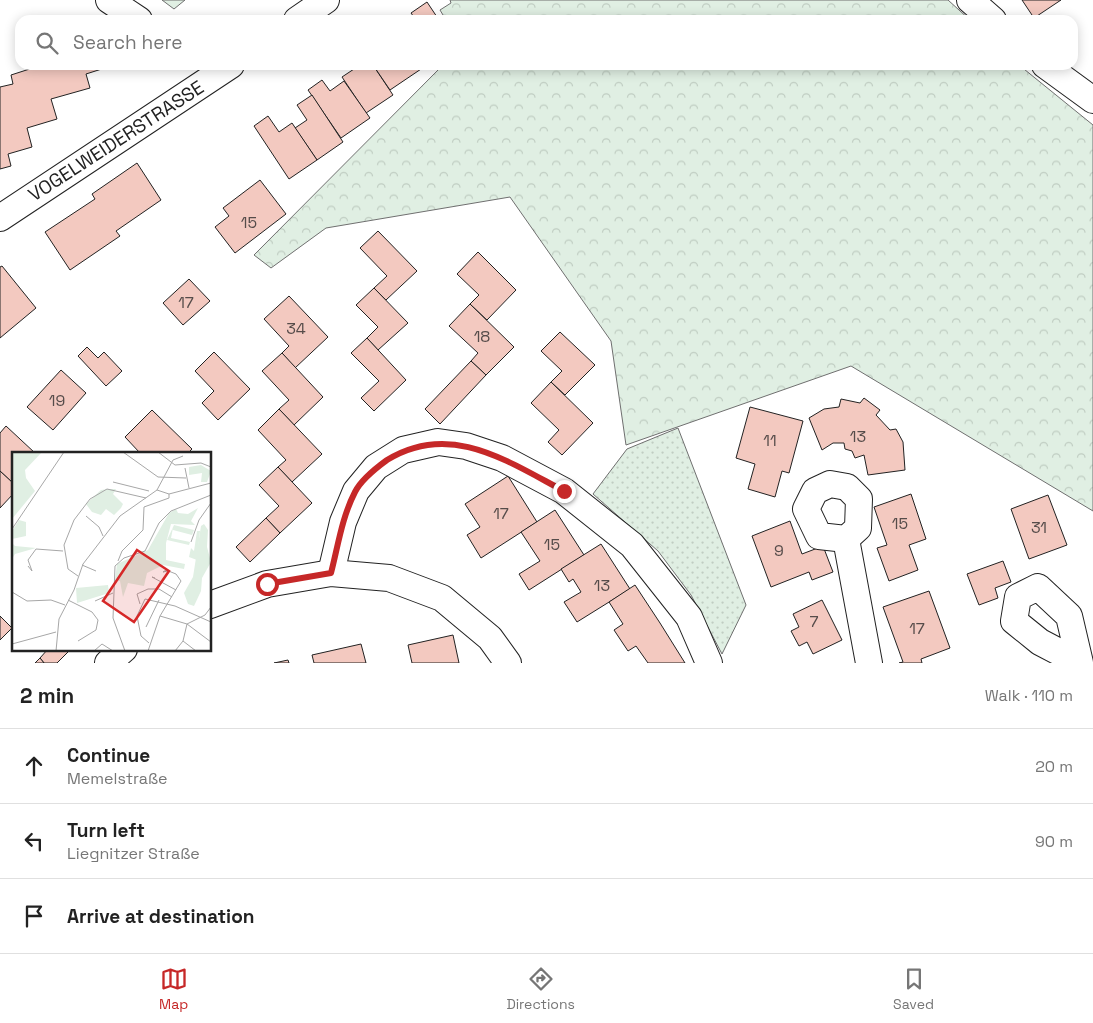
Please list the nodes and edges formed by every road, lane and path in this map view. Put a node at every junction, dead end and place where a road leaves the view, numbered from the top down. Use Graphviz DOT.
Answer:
graph roads {
  1 [pos="109,0"];
  2 [pos="326,0"];
  3 [pos="970,0"];
  4 [pos="132,15"];
  5 [pos="304,15"];
  6 [pos="987,15"];
  7 [pos="215,70"];
  8 [pos="1052,70"];
  9 [pos="1093,100"];
  10 [pos="0,218"];
  11 [pos="846,539"];
  12 [pos="331,573"];
  13 [pos="211,605"];
  14 [pos="123,650"];
  15 [pos="108,663"];
  16 [pos="508,663"];
  17 [pos="709,663"];
  18 [pos="869,663"];
  1 -- 4 [label="street"];
  2 -- 5 [label="street"];
  3 -- 6 [label="street"];
  7 -- 10 [label="street, VOGELWEIDERSTRASSE"];
  8 -- 9 [label="street"];
  11 -- 18 [label="street"];
  12 -- 13 [label="street"];
  12 -- 16 [label="street"];
  12 -- 17 [label="street"];
  14 -- 15 [label="street"];
}
